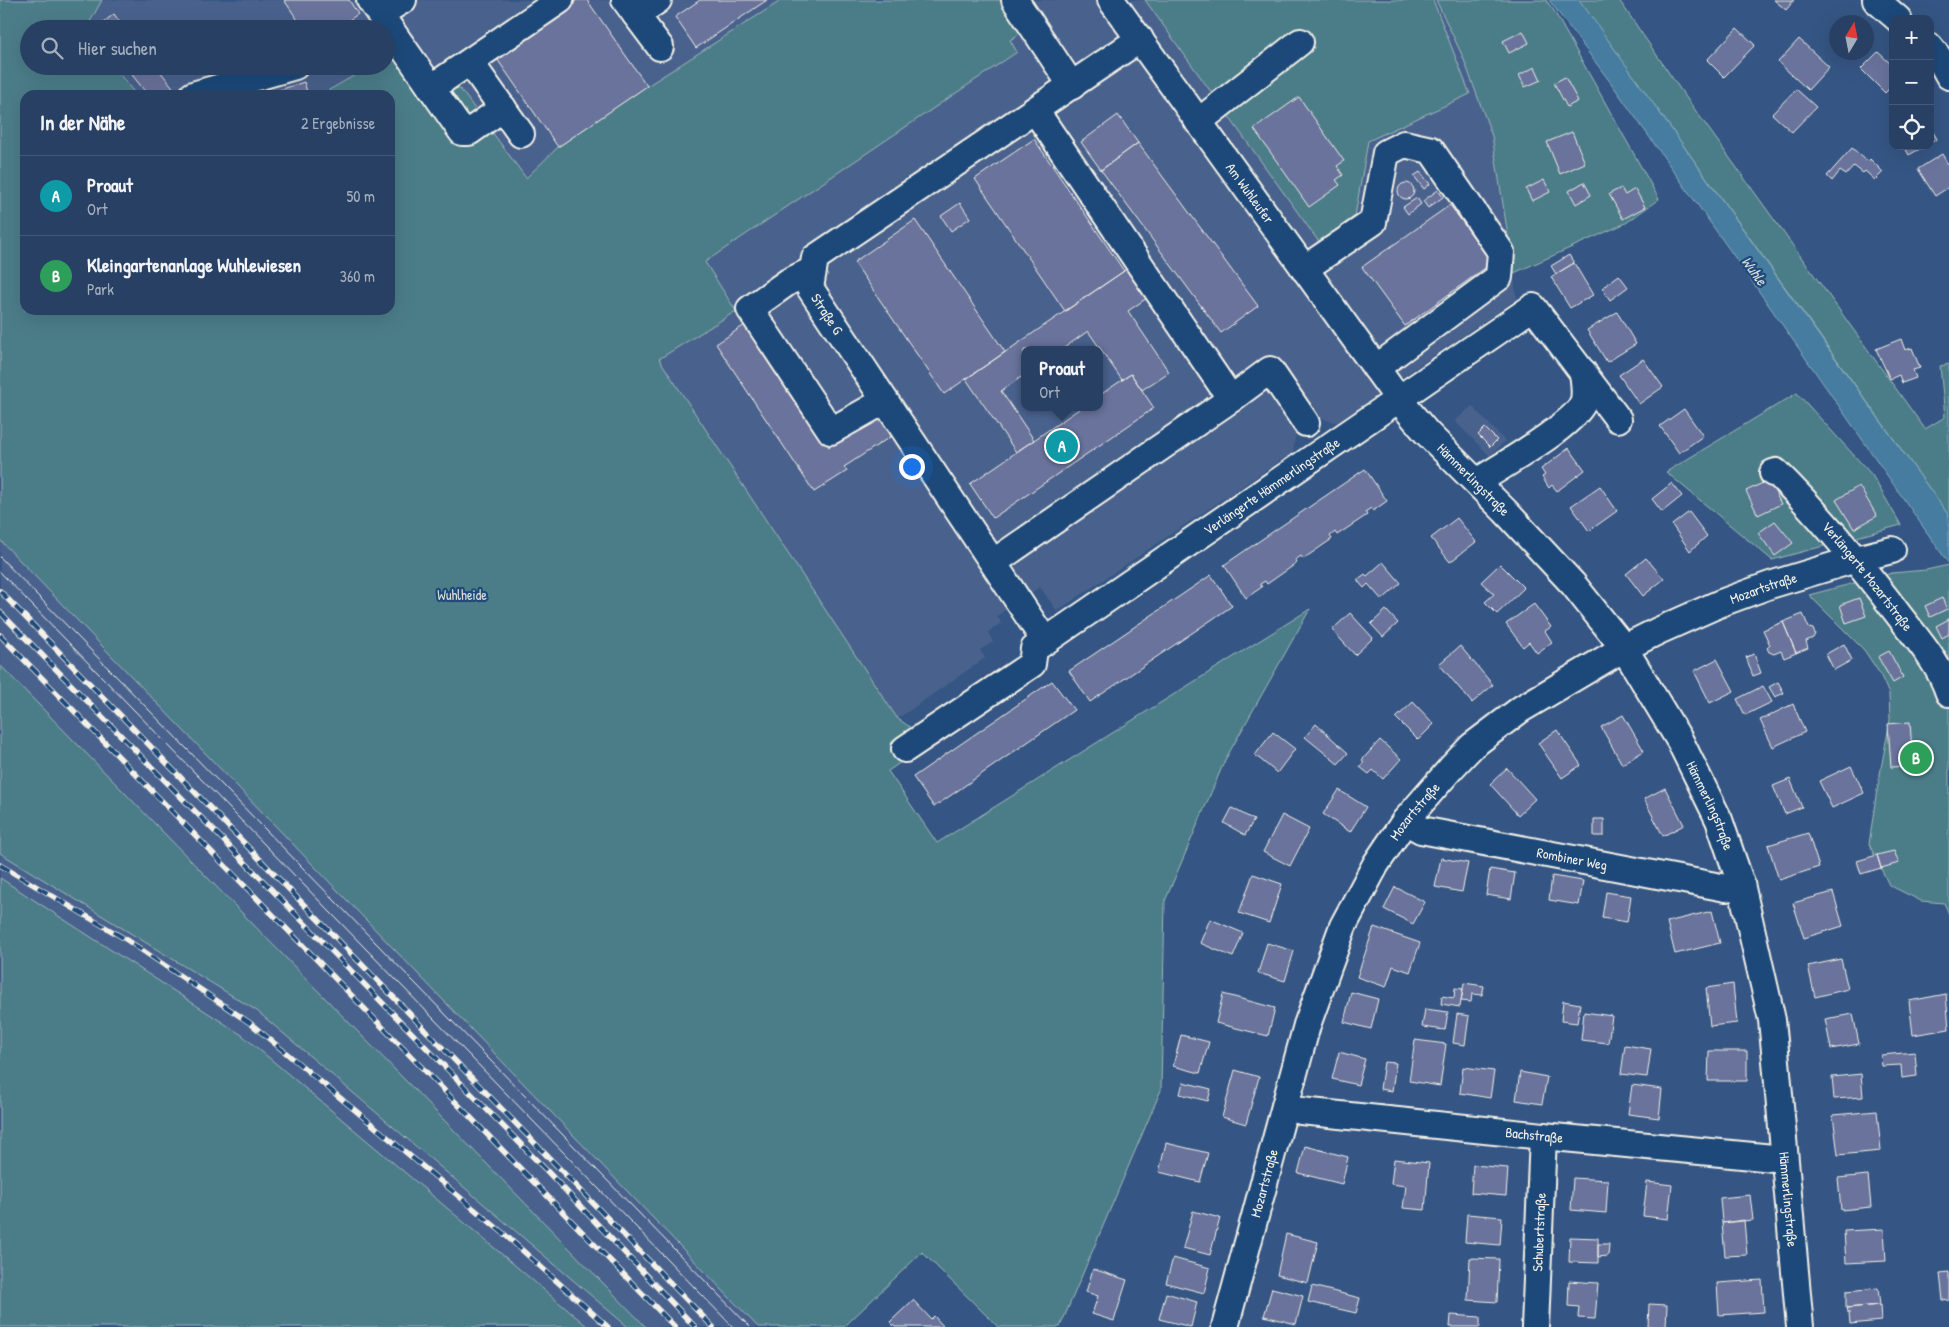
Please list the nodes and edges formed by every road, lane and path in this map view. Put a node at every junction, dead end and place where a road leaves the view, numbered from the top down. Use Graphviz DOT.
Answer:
graph roads {
  1 [pos="403,0"];
  2 [pos="560,0"];
  3 [pos="658,0"];
  4 [pos="1015,0"];
  5 [pos="1111,0"];
  6 [pos="1876,0"];
  7 [pos="631,8"];
  8 [pos="1893,15"];
  9 [pos="382,20"];
  10 [pos="395,38"];
  11 [pos="1140,39"];
  12 [pos="1300,42"];
  13 [pos="660,47"];
  14 [pos="470,62"];
  15 [pos="263,75"];
  16 [pos="1072,86"];
  17 [pos="431,88"];
  18 [pos="211,90"];
  19 [pos="503,108"];
  20 [pos="1035,110"];
  21 [pos="1198,122"];
  22 [pos="521,134"];
  23 [pos="1304,269"];
  24 [pos="813,270"];
  25 [pos="1583,372"];
  26 [pos="1388,385"];
  27 [pos="1231,399"];
  28 [pos="884,401"];
  29 [pos="1618,419"];
  30 [pos="1306,423"];
  31 [pos="1773,473"];
  32 [pos="1477,482"];
  33 [pos="1892,550"];
  34 [pos="1856,559"];
  35 [pos="994,562"];
  36 [pos="1045,642"];
  37 [pos="1624,648"];
  38 [pos="1949,693"];
  39 [pos="905,750"];
  40 [pos="1405,821"];
  41 [pos="1741,884"];
  42 [pos="1285,1107"];
  43 [pos="1543,1136"];
  44 [pos="1784,1158"];
  45 [pos="1225,1327"];
  46 [pos="1535,1327"];
  47 [pos="1800,1327"];
  1 -- 9 [label="street"];
  2 -- 14 [label="street"];
  3 -- 7 [label="street"];
  4 -- 16 [label="street"];
  5 -- 11 [label="street, Am Wuhleufer"];
  6 -- 8 [label="street"];
  7 -- 13 [label="street"];
  10 -- 17 [label="street"];
  11 -- 16 [label="street"];
  11 -- 21 [label="street, Am Wuhleufer"];
  12 -- 21 [label="street"];
  14 -- 17 [label="street"];
  14 -- 19 [label="street"];
  15 -- 18 [label="street"];
  16 -- 20 [label="street"];
  17 -- 19 [label="street"];
  19 -- 22 [label="street"];
  20 -- 24 [label="street"];
  20 -- 27 [label="street"];
  21 -- 23 [label="street, Am Wuhleufer"];
  23 -- 26 [label="street, Am Wuhleufer"];
  23 -- 26 [label="street"];
  24 -- 28 [label="street, Straße G"];
  24 -- 28 [label="street"];
  25 -- 26 [label="street, Verlängerte Hämmerlingstraße"];
  25 -- 29 [label="street, Verlängerte Hämmerlingstraße"];
  25 -- 32 [label="street"];
  26 -- 32 [label="street, Hämmerlingstraße"];
  26 -- 36 [label="street, Verlängerte Hämmerlingstraße"];
  27 -- 30 [label="street"];
  27 -- 35 [label="street"];
  28 -- 35 [label="street, Straße G"];
  31 -- 34 [label="street, Verlängerte Mozartstraße"];
  32 -- 37 [label="street, Hämmerlingstraße"];
  33 -- 34 [label="street, Mozartstraße"];
  34 -- 37 [label="street, Mozartstraße"];
  34 -- 38 [label="street, Verlängerte Mozartstraße"];
  35 -- 36 [label="street, Straße G"];
  36 -- 39 [label="street, Verlängerte Hämmerlingstraße"];
  37 -- 40 [label="street, Mozartstraße"];
  37 -- 41 [label="street, Hämmerlingstraße"];
  40 -- 41 [label="street, Rombiner Weg"];
  40 -- 42 [label="street, Mozartstraße"];
  41 -- 44 [label="street, Hämmerlingstraße"];
  42 -- 43 [label="street, Bachstraße"];
  42 -- 45 [label="street, Mozartstraße"];
  43 -- 44 [label="street, Bachstraße"];
  43 -- 46 [label="street, Schubertstraße"];
  44 -- 47 [label="street, Hämmerlingstraße"];
}
